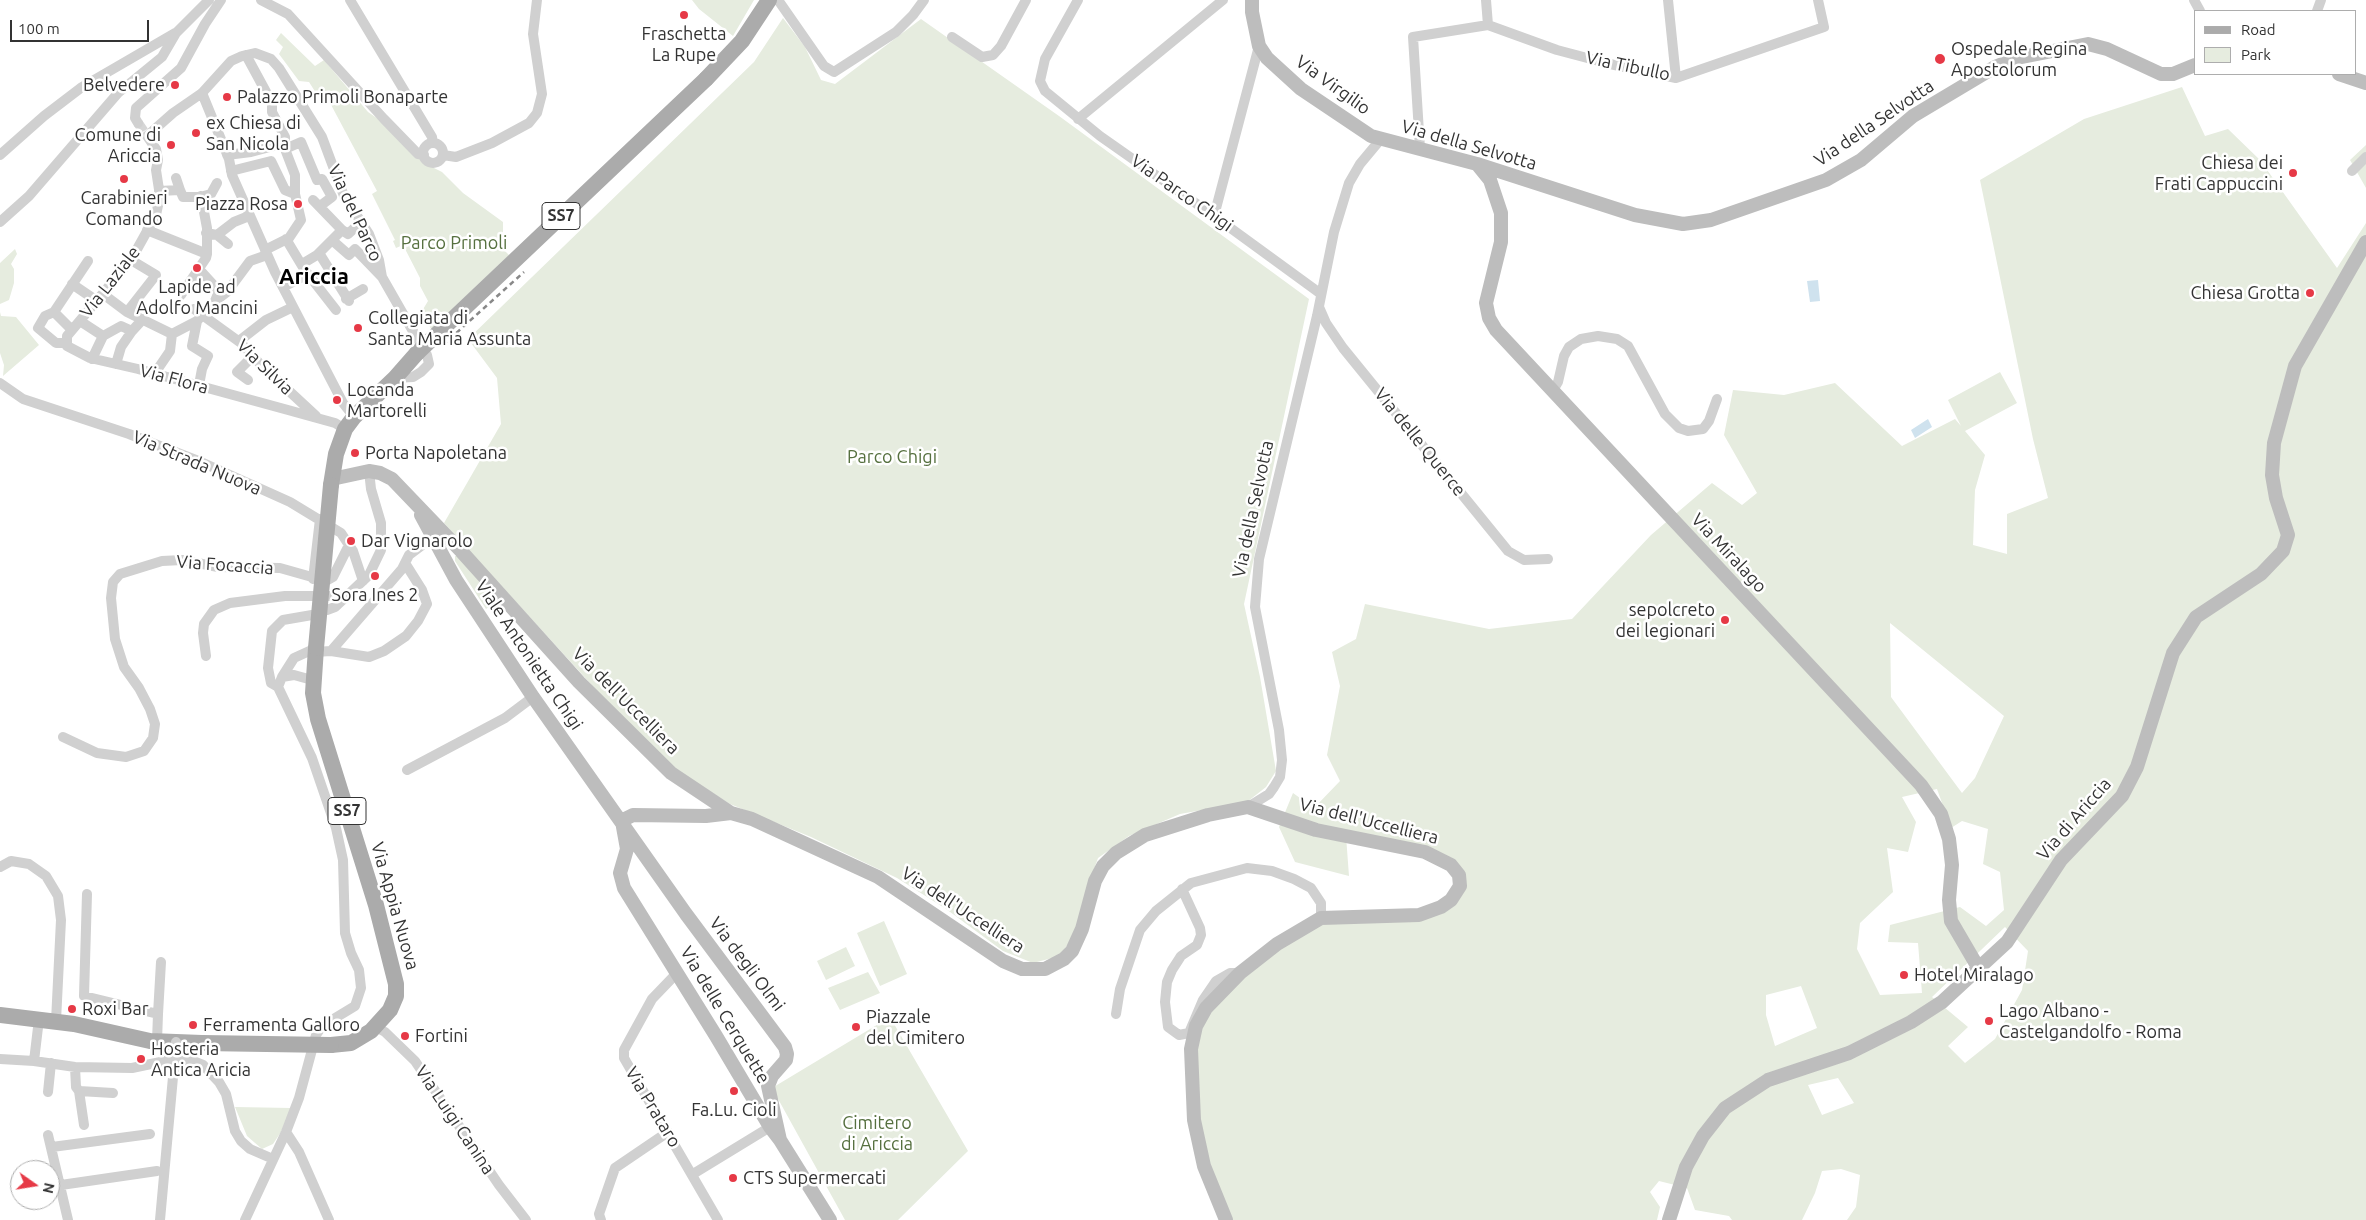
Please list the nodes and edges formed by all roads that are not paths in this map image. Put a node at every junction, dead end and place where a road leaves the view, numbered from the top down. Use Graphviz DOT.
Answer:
graph roads {
  1 [pos="207,0"];
  2 [pos="221,0"];
  3 [pos="261,0"];
  4 [pos="350,0"];
  5 [pos="537,0"];
  6 [pos="769,0"];
  7 [pos="778,0"];
  8 [pos="924,0"];
  9 [pos="1026,0"];
  10 [pos="1078,0"];
  11 [pos="1223,0"];
  12 [pos="1252,0"];
  13 [pos="1486,0"];
  14 [pos="1668,0"];
  15 [pos="1818,0"];
  16 [pos="1488,24"];
  17 [pos="176,32"];
  18 [pos="952,37"];
  19 [pos="1259,46"];
  20 [pos="246,55"];
  21 [pos="2194,65"];
  22 [pos="2342,75"];
  23 [pos="1676,78"];
  24 [pos="2366,83"];
  25 [pos="202,93"];
  26 [pos="1078,119"];
  27 [pos="138,123"];
  28 [pos="1380,140"];
  29 [pos="433,143"];
  30 [pos="285,146"];
  31 [pos="1420,148"];
  32 [pos="0,155"];
  33 [pos="227,155"];
  34 [pos="424,155"];
  35 [pos="443,155"];
  36 [pos="2366,157"];
  37 [pos="1477,164"];
  38 [pos="2352,170"];
  39 [pos="231,171"];
  40 [pos="176,178"];
  41 [pos="217,183"];
  42 [pos="180,190"];
  43 [pos="159,191"];
  44 [pos="290,192"];
  45 [pos="201,196"];
  46 [pos="309,205"];
  47 [pos="250,216"];
  48 [pos="1214,216"];
  49 [pos="0,222"];
  50 [pos="361,222"];
  51 [pos="147,230"];
  52 [pos="342,230"];
  53 [pos="211,234"];
  54 [pos="286,239"];
  55 [pos="333,240"];
  56 [pos="2366,242"];
  57 [pos="228,244"];
  58 [pos="266,252"];
  59 [pos="319,253"];
  60 [pos="206,254"];
  61 [pos="239,256"];
  62 [pos="130,260"];
  63 [pos="88,261"];
  64 [pos="248,263"];
  65 [pos="302,264"];
  66 [pos="199,269"];
  67 [pos="308,274"];
  68 [pos="382,277"];
  69 [pos="72,284"];
  70 [pos="283,287"];
  71 [pos="363,289"];
  72 [pos="1321,294"];
  73 [pos="181,295"];
  74 [pos="100,298"];
  75 [pos="215,301"];
  76 [pos="293,307"];
  77 [pos="335,307"];
  78 [pos="54,312"];
  79 [pos="127,312"];
  80 [pos="200,316"];
  81 [pos="143,319"];
  82 [pos="80,321"];
  83 [pos="72,330"];
  84 [pos="132,331"];
  85 [pos="172,334"];
  86 [pos="103,336"];
  87 [pos="239,341"];
  88 [pos="65,342"];
  89 [pos="421,350"];
  90 [pos="253,356"];
  91 [pos="92,358"];
  92 [pos="116,364"];
  93 [pos="155,373"];
  94 [pos="248,380"];
  95 [pos="0,383"];
  96 [pos="199,385"];
  97 [pos="1552,392"];
  98 [pos="1717,399"];
  99 [pos="318,418"];
  100 [pos="350,423"];
  101 [pos="369,471"];
  102 [pos="332,482"];
  103 [pos="416,504"];
  104 [pos="320,519"];
  105 [pos="433,538"];
  106 [pos="349,545"];
  107 [pos="461,551"];
  108 [pos="1548,559"];
  109 [pos="405,563"];
  110 [pos="447,563"];
  111 [pos="313,579"];
  112 [pos="363,581"];
  113 [pos="347,596"];
  114 [pos="327,610"];
  115 [pos="312,615"];
  116 [pos="321,650"];
  117 [pos="206,656"];
  118 [pos="282,677"];
  119 [pos="312,680"];
  120 [pos="278,687"];
  121 [pos="533,697"];
  122 [pos="63,737"];
  123 [pos="407,770"];
  124 [pos="1248,807"];
  125 [pos="731,813"];
  126 [pos="621,821"];
  127 [pos="0,867"];
  128 [pos="1182,889"];
  129 [pos="87,894"];
  130 [pos="1321,918"];
  131 [pos="161,962"];
  132 [pos="1979,969"];
  133 [pos="677,973"];
  134 [pos="1240,973"];
  135 [pos="158,1014"];
  136 [pos="1116,1014"];
  137 [pos="0,1015"];
  138 [pos="40,1019"];
  139 [pos="56,1021"];
  140 [pos="376,1027"];
  141 [pos="157,1042"];
  142 [pos="176,1042"];
  143 [pos="0,1059"];
  144 [pos="34,1061"];
  145 [pos="50,1063"];
  146 [pos="75,1068"];
  147 [pos="79,1091"];
  148 [pos="48,1092"];
  149 [pos="113,1093"];
  150 [pos="84,1125"];
  151 [pos="770,1128"];
  152 [pos="286,1132"];
  153 [pos="668,1132"];
  154 [pos="150,1134"];
  155 [pos="48,1135"];
  156 [pos="780,1140"];
  157 [pos="52,1148"];
  158 [pos="273,1159"];
  159 [pos="157,1171"];
  160 [pos="693,1174"];
  161 [pos="61,1185"];
  162 [pos="68,1220"];
  163 [pos="160,1220"];
  164 [pos="245,1220"];
  165 [pos="329,1220"];
  166 [pos="526,1220"];
  167 [pos="601,1220"];
  168 [pos="718,1220"];
  169 [pos="830,1220"];
  170 [pos="1226,1220"];
  171 [pos="1669,1220"];
  1 -- 17 [label="street"];
  2 -- 27 [label="street"];
  3 -- 34 [label="street"];
  4 -- 29 [label="street"];
  5 -- 35 [label="street"];
  6 -- 89 [label="main road, SS7, bridge"];
  7 -- 8 [label="street"];
  9 -- 18 [label="street"];
  10 -- 26 [label="street, Via Parco Chigi"];
  11 -- 26 [label="street"];
  12 -- 19 [label="street, Via Virgilio"];
  13 -- 16 [label="street"];
  14 -- 23 [label="street"];
  15 -- 23 [label="street, Via Tibullo"];
  16 -- 23 [label="street, Via Tibullo"];
  16 -- 31 [label="street"];
  17 -- 32 [label="street"];
  17 -- 49 [label="street"];
  19 -- 28 [label="street, Via Virgilio"];
  19 -- 48 [label="street"];
  20 -- 25 [label="street"];
  20 -- 30 [label="street"];
  20 -- 50 [label="street, Via del Parco"];
  21 -- 37 [label="street, Via della Selvotta"];
  22 -- 24 [label="street"];
  25 -- 33 [label="street"];
  25 -- 43 [label="street, Via Laziale"];
  26 -- 48 [label="street, Via Parco Chigi"];
  28 -- 31 [label="street, Via della Selvotta"];
  28 -- 72 [label="street, Via della Selvotta"];
  29 -- 34 [label="street"];
  29 -- 35 [label="street"];
  30 -- 33 [label="street"];
  30 -- 44 [label="street"];
  30 -- 46 [label="street"];
  31 -- 37 [label="street, Via della Selvotta"];
  33 -- 39 [label="street"];
  34 -- 35 [label="street"];
  36 -- 38 [label="street"];
  37 -- 97 [label="street, Via Miralago"];
  39 -- 44 [label="street"];
  39 -- 47 [label="street"];
  40 -- 42 [label="street"];
  41 -- 45 [label="street"];
  42 -- 43 [label="street"];
  42 -- 45 [label="street"];
  43 -- 51 [label="street, Via Laziale"];
  44 -- 46 [label="street"];
  45 -- 53 [label="street"];
  46 -- 52 [label="street"];
  46 -- 54 [label="street"];
  47 -- 53 [label="street"];
  47 -- 58 [label="street"];
  48 -- 72 [label="street, Via Parco Chigi"];
  50 -- 52 [label="street"];
  50 -- 68 [label="street, Via del Parco"];
  51 -- 60 [label="street"];
  51 -- 62 [label="street, Via Laziale"];
  52 -- 55 [label="street"];
  53 -- 57 [label="street"];
  53 -- 60 [label="street"];
  54 -- 58 [label="street"];
  54 -- 65 [label="street"];
  55 -- 59 [label="street"];
  55 -- 68 [label="street"];
  56 -- 132 [label="street, Via di Ariccia"];
  58 -- 64 [label="street"];
  58 -- 70 [label="street"];
  59 -- 65 [label="street"];
  59 -- 71 [label="street"];
  60 -- 66 [label="street"];
  61 -- 64 [label="street"];
  62 -- 74 [label="street, Via Laziale"];
  62 -- 79 [label="street"];
  63 -- 69 [label="street"];
  64 -- 75 [label="street"];
  65 -- 67 [label="street"];
  66 -- 73 [label="street"];
  66 -- 75 [label="street"];
  67 -- 70 [label="street"];
  67 -- 77 [label="street"];
  68 -- 89 [label="street, Via del Parco"];
  69 -- 74 [label="street"];
  69 -- 78 [label="street"];
  70 -- 76 [label="street"];
  72 -- 108 [label="street, Via delle Querce"];
  72 -- 124 [label="street, Via della Selvotta"];
  74 -- 79 [label="street"];
  74 -- 82 [label="street, Via Laziale"];
  75 -- 80 [label="street"];
  76 -- 87 [label="street"];
  76 -- 100 [label="street"];
  78 -- 83 [label="street"];
  78 -- 88 [label="street, Via Flora"];
  79 -- 81 [label="street"];
  80 -- 85 [label="street"];
  80 -- 87 [label="street, Via Silvia"];
  80 -- 96 [label="street"];
  81 -- 84 [label="street"];
  81 -- 85 [label="street"];
  82 -- 83 [label="street, Via Laziale"];
  82 -- 86 [label="street"];
  83 -- 88 [label="street, Via Laziale"];
  84 -- 86 [label="street"];
  84 -- 92 [label="street"];
  85 -- 93 [label="street"];
  86 -- 91 [label="street"];
  87 -- 90 [label="street, Via Silvia"];
  88 -- 91 [label="street, Via Flora"];
  89 -- 100 [label="main road, Via Appia Nuova / SS7"];
  90 -- 94 [label="street"];
  90 -- 99 [label="street, Via Silvia"];
  91 -- 92 [label="street, Via Flora"];
  92 -- 93 [label="street, Via Flora"];
  93 -- 96 [label="street, Via Flora"];
  95 -- 104 [label="street, Via Strada Nuova"];
  96 -- 99 [label="street, Via Flora"];
  97 -- 98 [label="street"];
  97 -- 132 [label="street, Via Miralago"];
  99 -- 100 [label="street, Via Flora"];
  100 -- 102 [label="main road, Via Appia Nuova / SS7"];
  101 -- 102 [label="street"];
  101 -- 103 [label="street, Via dell'Uccelliera"];
  101 -- 112 [label="street"];
  102 -- 116 [label="main road, Via Appia Nuova / SS7, bridge"];
  103 -- 105 [label="street, Viale Antonietta Chigi"];
  103 -- 107 [label="street, Via dell'Uccelliera"];
  104 -- 106 [label="street, Via Strada Nuova"];
  104 -- 111 [label="street"];
  105 -- 109 [label="street"];
  105 -- 110 [label="street, Viale Antonietta Chigi"];
  106 -- 111 [label="street"];
  106 -- 112 [label="street, Via Strada Nuova"];
  107 -- 110 [label="street"];
  107 -- 125 [label="street, Via dell'Uccelliera"];
  109 -- 116 [label="street"];
  109 -- 116 [label="street"];
  110 -- 121 [label="street, Viale Antonietta Chigi"];
  111 -- 122 [label="street, Via Focaccia"];
  112 -- 113 [label="street"];
  113 -- 114 [label="street"];
  113 -- 117 [label="street"];
  115 -- 120 [label="street"];
  116 -- 118 [label="street"];
  116 -- 119 [label="main road, Via Appia Nuova / SS7"];
  118 -- 119 [label="street"];
  118 -- 120 [label="street"];
  119 -- 140 [label="main road, Via Appia Nuova / SS7"];
  120 -- 152 [label="street"];
  121 -- 123 [label="street"];
  121 -- 126 [label="street, Viale Antonietta Chigi"];
  124 -- 125 [label="street, Via dell'Uccelliera"];
  124 -- 130 [label="street, Via dell'Uccelliera"];
  125 -- 126 [label="street"];
  126 -- 133 [label="street, Via delle Cerquette"];
  126 -- 156 [label="street, Via degli Olmi"];
  127 -- 139 [label="street"];
  128 -- 130 [label="street"];
  128 -- 134 [label="street"];
  128 -- 136 [label="street"];
  129 -- 135 [label="street"];
  130 -- 134 [label="street, Via dell'Uccelliera"];
  131 -- 135 [label="street"];
  132 -- 171 [label="street, Via di Ariccia"];
  133 -- 151 [label="street, Via delle Cerquette"];
  133 -- 153 [label="street, Via Prataro"];
  134 -- 170 [label="street, Via dell'Uccelliera"];
  135 -- 141 [label="street"];
  137 -- 138 [label="main road, Via Appia Nuova / SS7"];
  138 -- 139 [label="main road, Via Appia Nuova / SS7"];
  138 -- 144 [label="street"];
  139 -- 141 [label="main road, Via Appia Nuova / SS7"];
  140 -- 142 [label="main road, Via Appia Nuova / SS7, bridge"];
  140 -- 166 [label="street, Via Luigi Canina"];
  141 -- 142 [label="main road, Via Appia Nuova / SS7"];
  142 -- 163 [label="street, bridge"];
  143 -- 144 [label="street"];
  144 -- 145 [label="street"];
  145 -- 146 [label="street"];
  145 -- 148 [label="street"];
  146 -- 147 [label="street"];
  146 -- 158 [label="street"];
  147 -- 149 [label="street"];
  147 -- 150 [label="street"];
  151 -- 156 [label="street, Via delle Cerquette"];
  151 -- 160 [label="street"];
  152 -- 158 [label="street"];
  152 -- 165 [label="street"];
  153 -- 160 [label="street, Via Prataro"];
  153 -- 167 [label="street"];
  154 -- 157 [label="street"];
  155 -- 157 [label="street"];
  156 -- 169 [label="street, Via delle Cerquette"];
  157 -- 161 [label="street"];
  158 -- 164 [label="street"];
  159 -- 161 [label="street"];
  160 -- 168 [label="street, Via Prataro"];
  161 -- 162 [label="street"];
}
